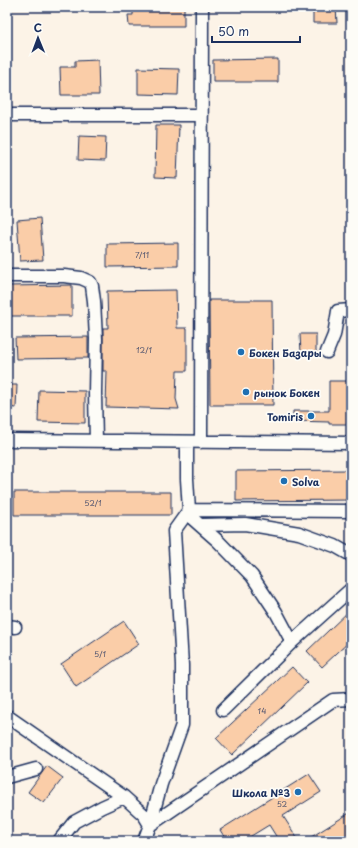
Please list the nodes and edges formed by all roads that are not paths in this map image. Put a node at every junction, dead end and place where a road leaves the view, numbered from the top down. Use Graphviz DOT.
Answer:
graph roads {
  1 [pos="202,7"];
  2 [pos="7,115"];
  3 [pos="202,115"];
  4 [pos="7,276"];
  5 [pos="351,310"];
  6 [pos="327,352"];
  7 [pos="7,440"];
  8 [pos="96,441"];
  9 [pos="187,442"];
  10 [pos="201,442"];
  11 [pos="351,443"];
  12 [pos="189,510"];
  13 [pos="351,511"];
  14 [pos="200,525"];
  15 [pos="351,555"];
  16 [pos="351,588"];
  17 [pos="292,642"];
  18 [pos="351,699"];
  19 [pos="223,710"];
  20 [pos="7,716"];
  21 [pos="36,769"];
  22 [pos="7,777"];
  23 [pos="124,797"];
  24 [pos="150,826"];
  25 [pos="59,841"];
  26 [pos="144,841"];
  1 -- 3 [label="street"];
  2 -- 3 [label="street"];
  3 -- 10 [label="street"];
  4 -- 8 [label="street"];
  5 -- 6 [label="street"];
  7 -- 8 [label="street"];
  8 -- 9 [label="street"];
  9 -- 10 [label="street"];
  9 -- 12 [label="street"];
  10 -- 11 [label="street"];
  12 -- 13 [label="street"];
  12 -- 14 [label="street"];
  12 -- 24 [label="street"];
  14 -- 15 [label="street"];
  14 -- 17 [label="street"];
  16 -- 17 [label="street"];
  17 -- 19 [label="street"];
  18 -- 24 [label="street"];
  20 -- 23 [label="street"];
  21 -- 22 [label="street"];
  23 -- 24 [label="street"];
  23 -- 25 [label="street"];
  24 -- 26 [label="street"];
}
